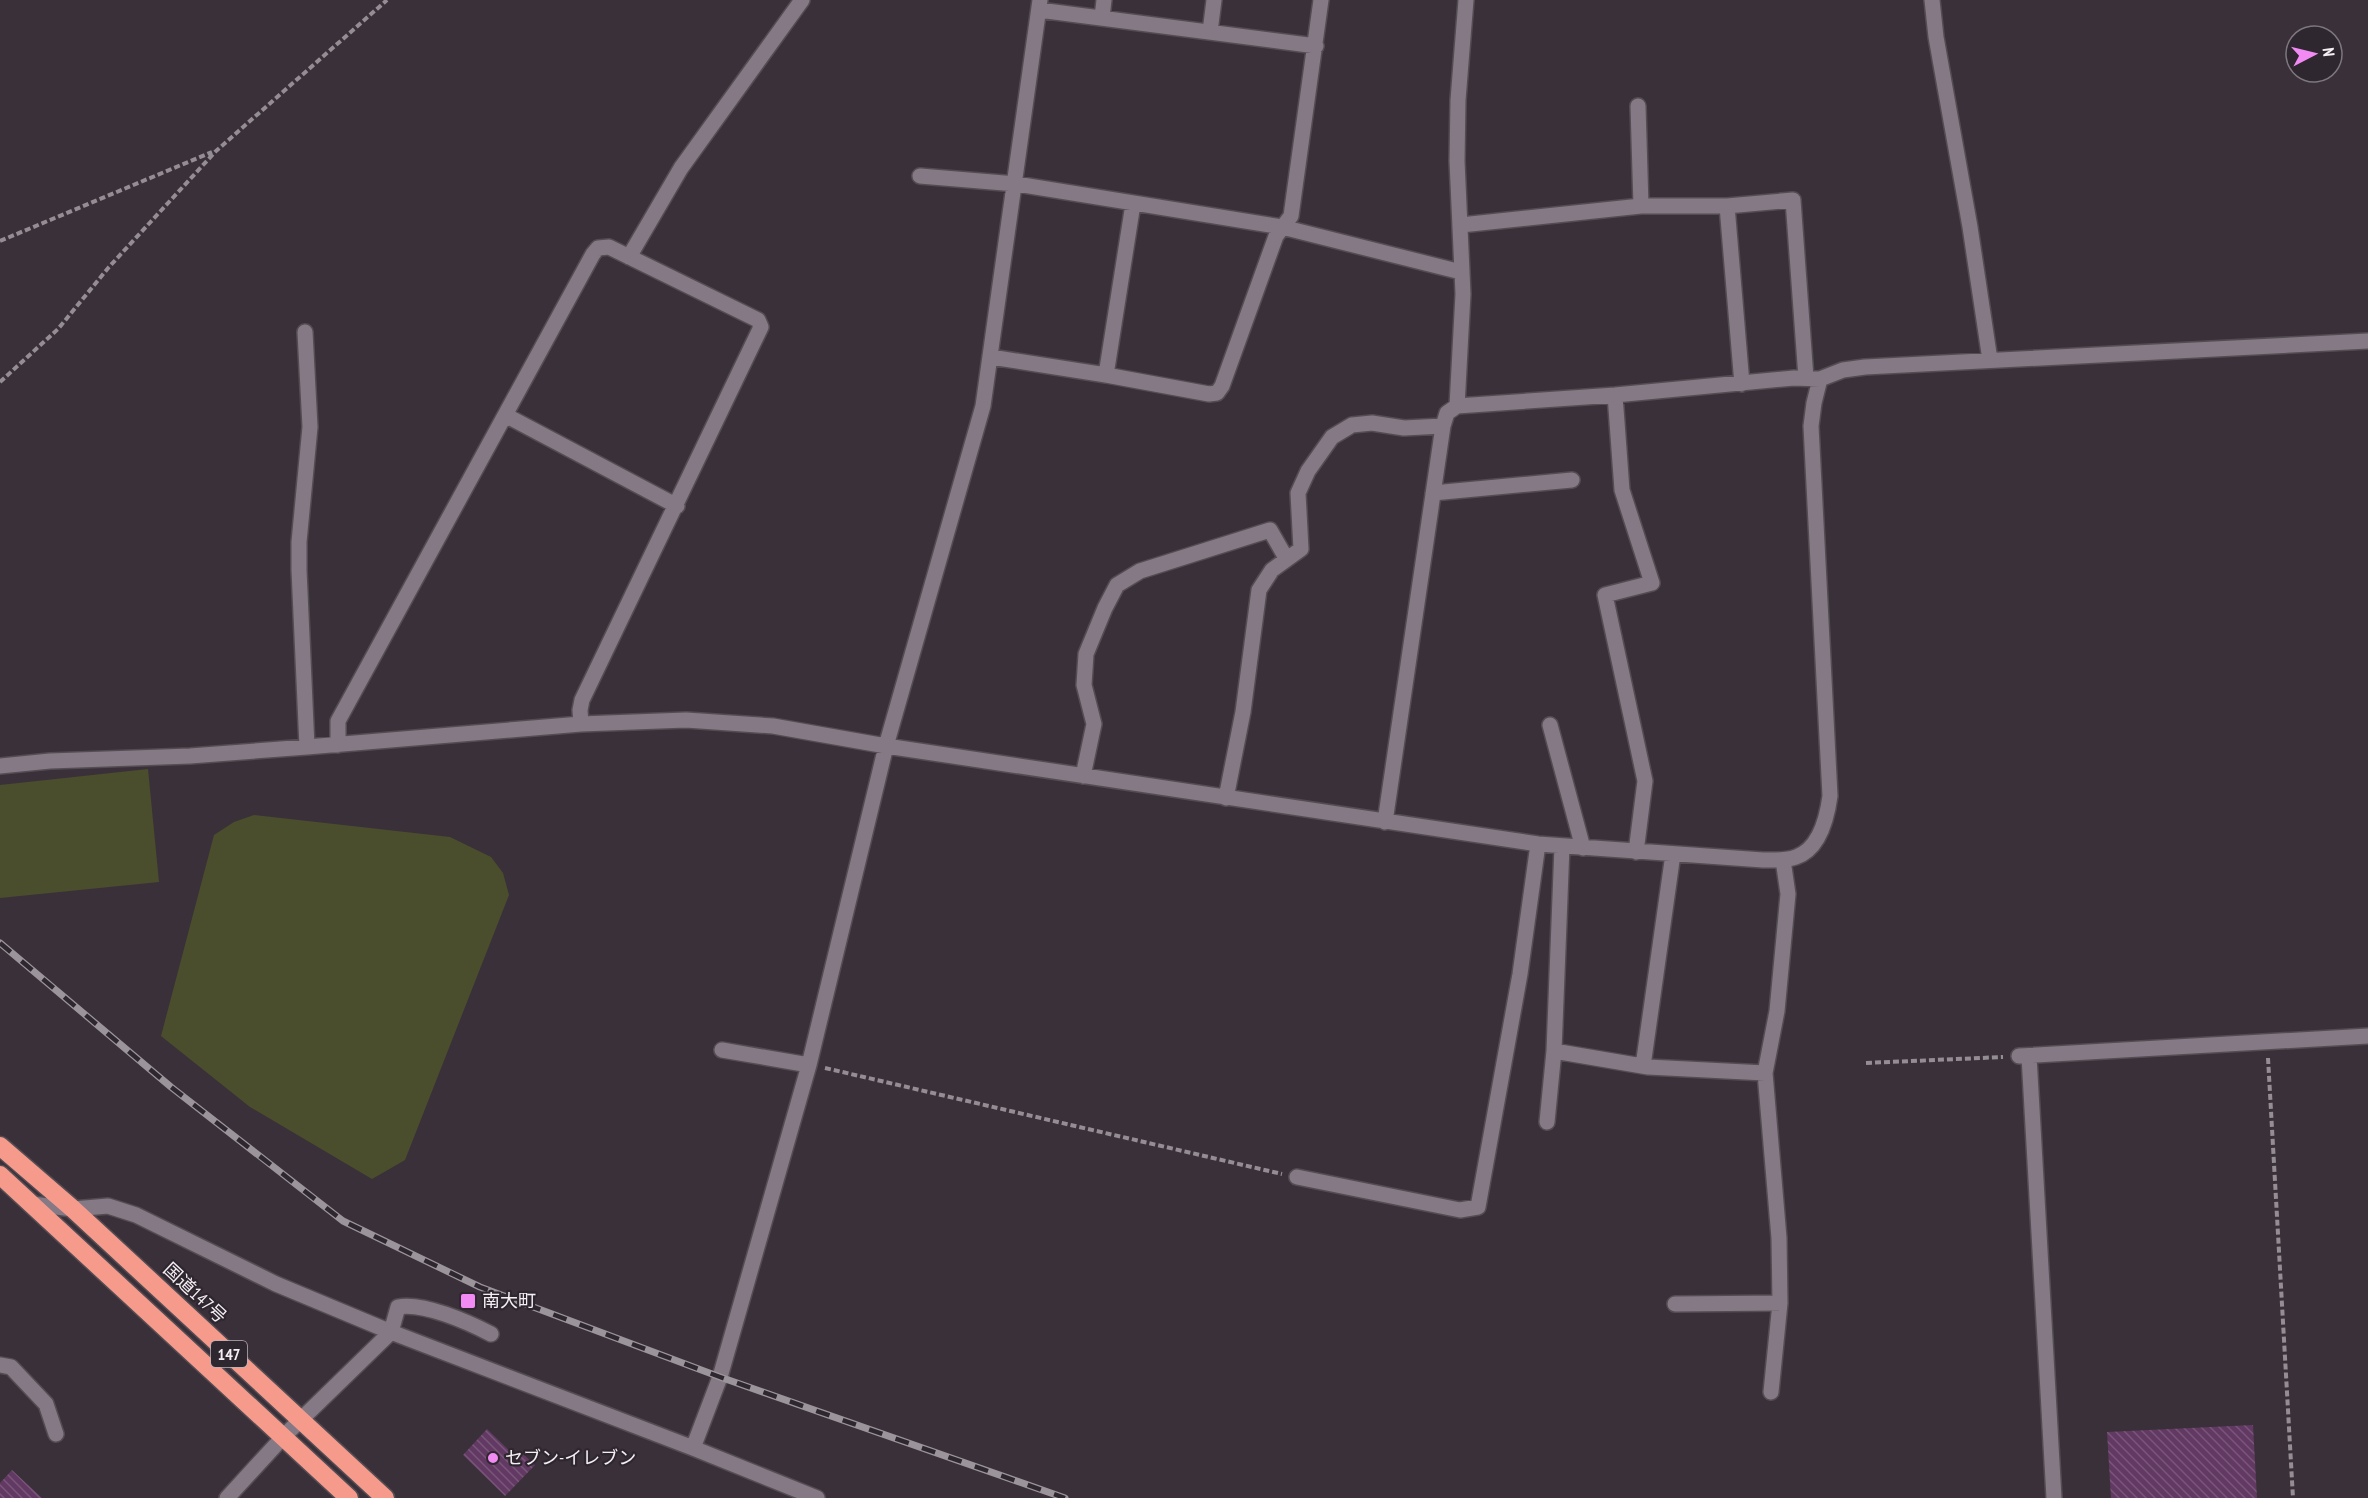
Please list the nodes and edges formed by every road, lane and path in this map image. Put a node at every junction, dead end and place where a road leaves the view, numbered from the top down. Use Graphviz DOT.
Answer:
graph roads {
  1 [pos="387,0"];
  2 [pos="802,0"];
  3 [pos="1104,0"];
  4 [pos="1214,0"];
  5 [pos="1321,0"];
  6 [pos="1466,0"];
  7 [pos="1932,0"];
  8 [pos="1040,5"];
  9 [pos="1102,18"];
  10 [pos="1210,32"];
  11 [pos="1316,46"];
  12 [pos="1638,106"];
  13 [pos="216,151"];
  14 [pos="920,176"];
  15 [pos="1016,183"];
  16 [pos="1133,204"];
  17 [pos="1641,206"];
  18 [pos="1727,206"];
  19 [pos="1461,225"];
  20 [pos="1282,227"];
  21 [pos="0,242"];
  22 [pos="629,257"];
  23 [pos="1461,272"];
  24 [pos="305,332"];
  25 [pos="2368,341"];
  26 [pos="991,357"];
  27 [pos="1990,360"];
  28 [pos="1106,375"];
  29 [pos="1813,379"];
  30 [pos="0,382"];
  31 [pos="1742,384"];
  32 [pos="1615,395"];
  33 [pos="1457,406"];
  34 [pos="505,415"];
  35 [pos="1443,426"];
  36 [pos="1572,480"];
  37 [pos="1433,493"];
  38 [pos="677,506"];
  39 [pos="1286,558"];
  40 [pos="581,724"];
  41 [pos="1550,725"];
  42 [pos="338,745"];
  43 [pos="886,746"];
  44 [pos="307,747"];
  45 [pos="0,766"];
  46 [pos="1083,776"];
  47 [pos="1226,798"];
  48 [pos="1385,822"];
  49 [pos="1538,844"];
  50 [pos="1562,846"];
  51 [pos="1582,848"];
  52 [pos="1636,852"];
  53 [pos="1672,854"];
  54 [pos="1783,860"];
  55 [pos="2368,1036"];
  56 [pos="2267,1042"];
  57 [pos="722,1050"];
  58 [pos="1554,1051"];
  59 [pos="2024,1056"];
  60 [pos="1866,1063"];
  61 [pos="808,1065"];
  62 [pos="1643,1066"];
  63 [pos="1765,1073"];
  64 [pos="1547,1122"];
  65 [pos="0,1146"];
  66 [pos="0,1175"];
  67 [pos="1298,1177"];
  68 [pos="32,1204"];
  69 [pos="73,1209"];
  70 [pos="1780,1303"];
  71 [pos="1675,1304"];
  72 [pos="391,1332"];
  73 [pos="490,1334"];
  74 [pos="0,1365"];
  75 [pos="1771,1392"];
  76 [pos="302,1419"];
  77 [pos="56,1434"];
  78 [pos="284,1436"];
  79 [pos="693,1448"];
  80 [pos="227,1498"];
  81 [pos="350,1498"];
  82 [pos="385,1498"];
  83 [pos="817,1498"];
  84 [pos="2054,1498"];
  85 [pos="2293,1498"];
  1 -- 13 [label="path"];
  2 -- 22 [label="street"];
  3 -- 9 [label="street"];
  4 -- 10 [label="street"];
  5 -- 11 [label="street"];
  6 -- 19 [label="street"];
  7 -- 27 [label="street"];
  8 -- 9 [label="street"];
  8 -- 15 [label="street"];
  9 -- 10 [label="street"];
  10 -- 11 [label="street"];
  11 -- 20 [label="street"];
  12 -- 17 [label="street"];
  13 -- 21 [label="path"];
  13 -- 30 [label="path"];
  14 -- 15 [label="street"];
  15 -- 16 [label="street"];
  15 -- 26 [label="street"];
  16 -- 20 [label="street"];
  16 -- 28 [label="street"];
  17 -- 18 [label="street"];
  17 -- 19 [label="street"];
  18 -- 29 [label="street"];
  18 -- 31 [label="street"];
  19 -- 23 [label="street"];
  20 -- 23 [label="street"];
  20 -- 28 [label="street"];
  22 -- 34 [label="street"];
  22 -- 38 [label="street"];
  23 -- 33 [label="street"];
  24 -- 44 [label="street"];
  25 -- 27 [label="street"];
  26 -- 28 [label="street"];
  26 -- 43 [label="street"];
  27 -- 29 [label="street"];
  29 -- 31 [label="street"];
  29 -- 54 [label="street"];
  31 -- 32 [label="street"];
  32 -- 33 [label="street"];
  32 -- 52 [label="street"];
  33 -- 35 [label="street"];
  34 -- 38 [label="street"];
  34 -- 42 [label="street"];
  35 -- 37 [label="street"];
  35 -- 39 [label="street"];
  36 -- 37 [label="street"];
  37 -- 48 [label="street"];
  38 -- 40 [label="street"];
  39 -- 46 [label="street"];
  39 -- 47 [label="street"];
  40 -- 42 [label="street"];
  40 -- 43 [label="street"];
  41 -- 51 [label="street"];
  42 -- 44 [label="street"];
  43 -- 46 [label="street"];
  43 -- 61 [label="street"];
  44 -- 45 [label="street"];
  46 -- 47 [label="street"];
  47 -- 48 [label="street"];
  48 -- 49 [label="street"];
  49 -- 50 [label="street"];
  49 -- 67 [label="street"];
  50 -- 51 [label="street"];
  50 -- 58 [label="street"];
  51 -- 52 [label="street"];
  52 -- 53 [label="street"];
  53 -- 54 [label="street"];
  53 -- 62 [label="street"];
  54 -- 63 [label="street"];
  55 -- 56 [label="street"];
  56 -- 59 [label="street"];
  56 -- 85 [label="path"];
  57 -- 61 [label="street"];
  58 -- 62 [label="street"];
  58 -- 64 [label="street"];
  59 -- 60 [label="path"];
  59 -- 84 [label="street"];
  61 -- 67 [label="path"];
  61 -- 79 [label="street"];
  62 -- 63 [label="street"];
  63 -- 70 [label="street"];
  65 -- 69 [label="highway, 国道147号 / 147"];
  66 -- 68 [label="highway, 147"];
  68 -- 69 [label="street"];
  68 -- 78 [label="highway, 147"];
  69 -- 72 [label="street"];
  69 -- 76 [label="highway, 国道147号 / 147"];
  70 -- 71 [label="street"];
  70 -- 75 [label="street"];
  72 -- 73 [label="street"];
  72 -- 76 [label="street"];
  72 -- 79 [label="street"];
  74 -- 77 [label="street"];
  76 -- 78 [label="street"];
  76 -- 82 [label="highway, 国道147号 / 147"];
  78 -- 80 [label="street"];
  78 -- 81 [label="highway, 147"];
  79 -- 83 [label="street"];
}
